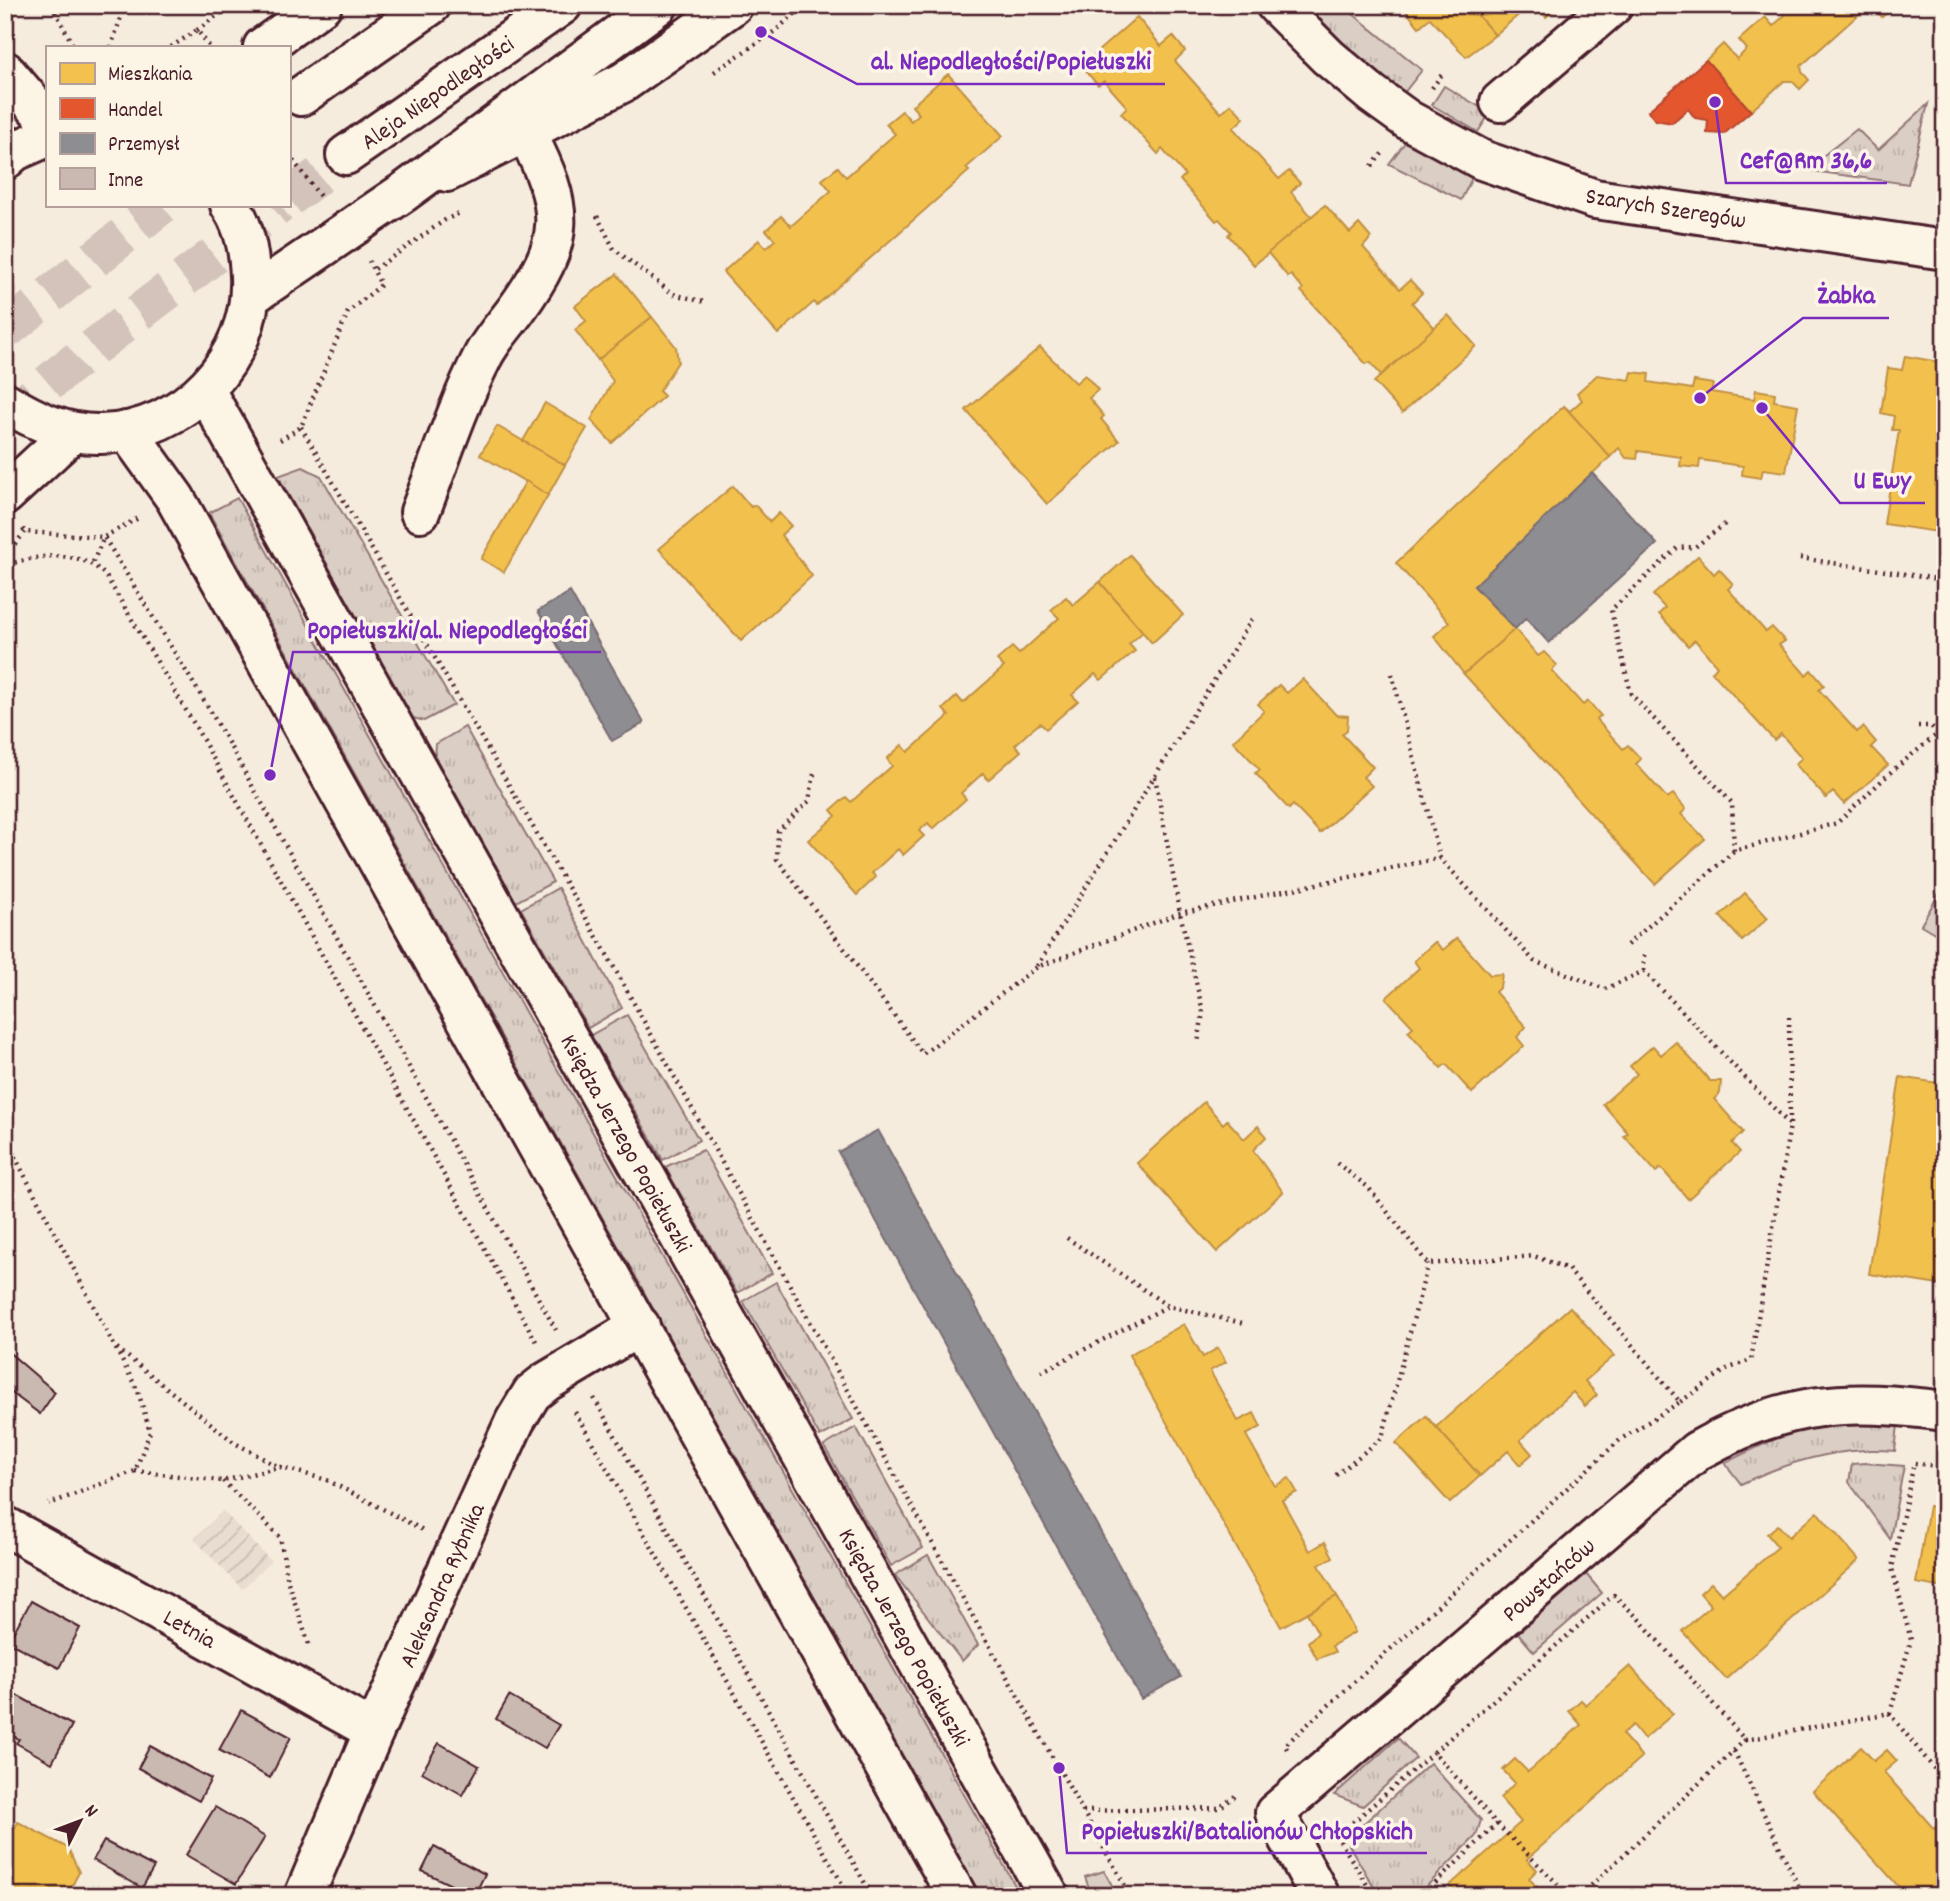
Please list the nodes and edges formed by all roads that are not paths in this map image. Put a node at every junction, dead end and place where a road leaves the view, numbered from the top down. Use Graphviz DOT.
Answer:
graph roads {
  1 [pos="322,5"];
  2 [pos="431,5"];
  3 [pos="562,5"];
  4 [pos="658,5"];
  5 [pos="733,5"];
  6 [pos="1276,5"];
  7 [pos="1613,5"];
  8 [pos="263,46"];
  9 [pos="5,71"];
  10 [pos="301,96"];
  11 [pos="1500,102"];
  12 [pos="46,119"];
  13 [pos="527,134"];
  14 [pos="46,137"];
  15 [pos="346,155"];
  16 [pos="5,160"];
  17 [pos="404,192"];
  18 [pos="230,206"];
  19 [pos="1945,250"];
  20 [pos="251,296"];
  21 [pos="205,390"];
  22 [pos="5,402"];
  23 [pos="127,431"];
  24 [pos="73,432"];
  25 [pos="12,510"];
  26 [pos="420,512"];
  27 [pos="640,1326"];
  28 [pos="1945,1411"];
  29 [pos="5,1526"];
  30 [pos="374,1731"];
  31 [pos="304,1896"];
  32 [pos="957,1896"];
  33 [pos="1049,1896"];
  34 [pos="1320,1896"];
  1 -- 8 [label="main road"];
  2 -- 10 [label="main road"];
  3 -- 15 [label="main road, Aleja Niepodległości"];
  4 -- 17 [label="main road"];
  5 -- 13 [label="main road"];
  6 -- 19 [label="main road, Szarych Szeregów"];
  7 -- 11 [label="main road"];
  9 -- 12 [label="main road"];
  13 -- 17 [label="main road"];
  13 -- 26 [label="main road"];
  14 -- 16 [label="main road"];
  17 -- 20 [label="main road"];
  18 -- 20 [label="main road"];
  20 -- 21 [label="main road"];
  21 -- 23 [label="main road"];
  21 -- 33 [label="main road, Księdza Jerzego Popiełuszki"];
  22 -- 24 [label="main road"];
  23 -- 24 [label="main road"];
  23 -- 27 [label="main road"];
  24 -- 25 [label="main road"];
  27 -- 30 [label="main road, Aleksandra Rybnika"];
  27 -- 32 [label="main road"];
  28 -- 34 [label="main road, Powstańców"];
  29 -- 30 [label="main road, Letnia"];
  30 -- 31 [label="main road, Aleksandra Rybnika"];
}
